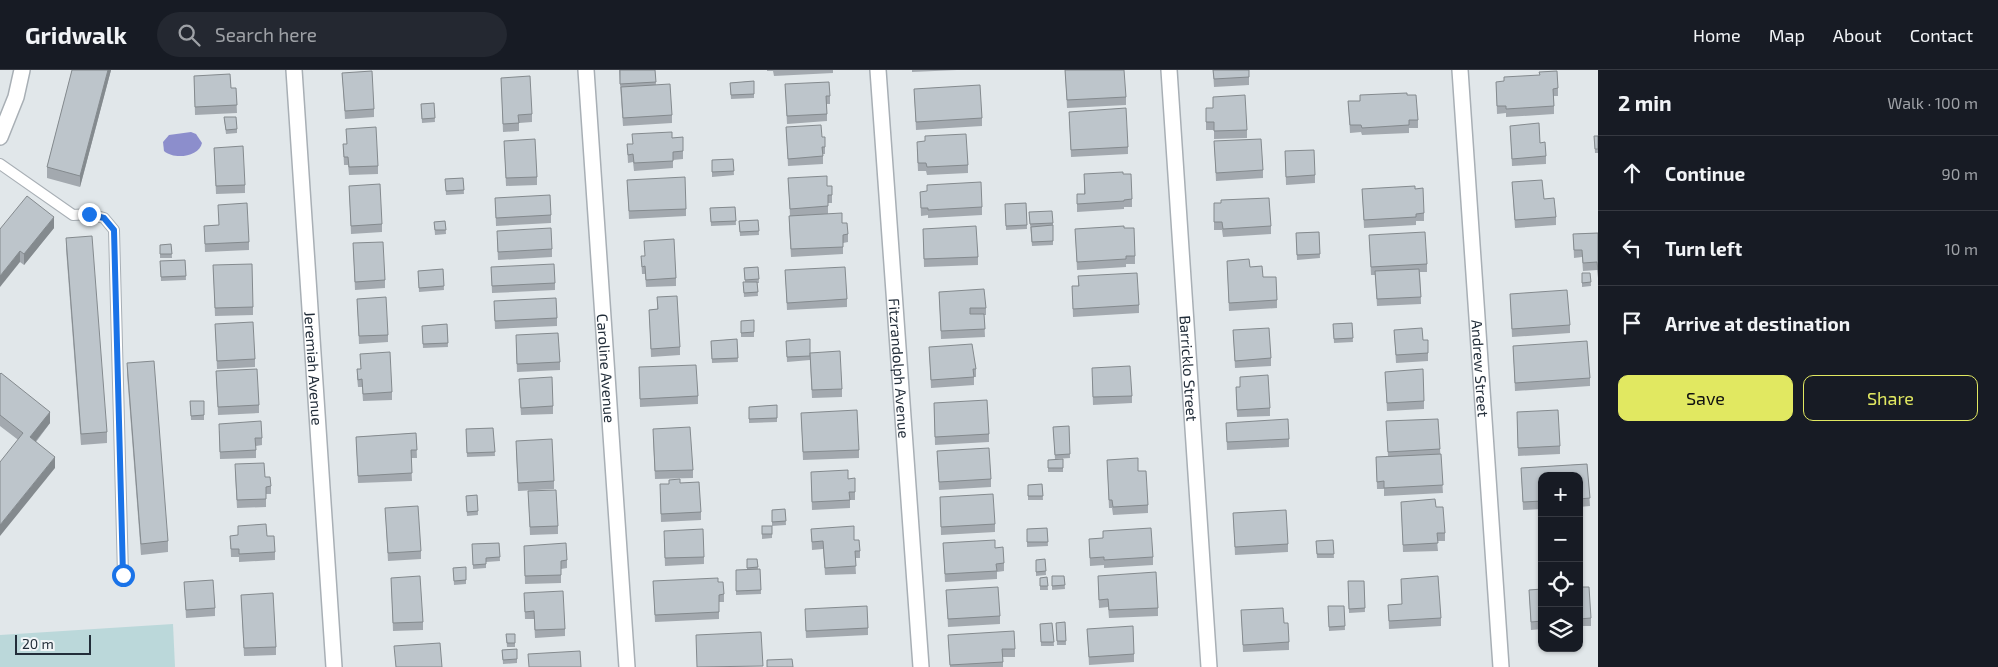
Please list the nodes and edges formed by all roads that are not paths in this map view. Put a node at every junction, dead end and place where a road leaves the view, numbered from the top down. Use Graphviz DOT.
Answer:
graph roads {
  1 [pos="22,70"];
  2 [pos="294,70"];
  3 [pos="586,70"];
  4 [pos="878,70"];
  5 [pos="1169,70"];
  6 [pos="1460,70"];
  7 [pos="0,137"];
  8 [pos="0,164"];
  9 [pos="123,575"];
  10 [pos="334,667"];
  11 [pos="627,667"];
  12 [pos="921,667"];
  13 [pos="1209,667"];
  14 [pos="1501,667"];
  1 -- 7 [label="street"];
  2 -- 10 [label="street, Jeremiah Avenue"];
  3 -- 11 [label="street, Caroline Avenue"];
  4 -- 12 [label="street, Fitzrandolph Avenue"];
  5 -- 13 [label="street, Barricklo Street"];
  6 -- 14 [label="street, Andrew Street"];
  8 -- 9 [label="lane"];
}
